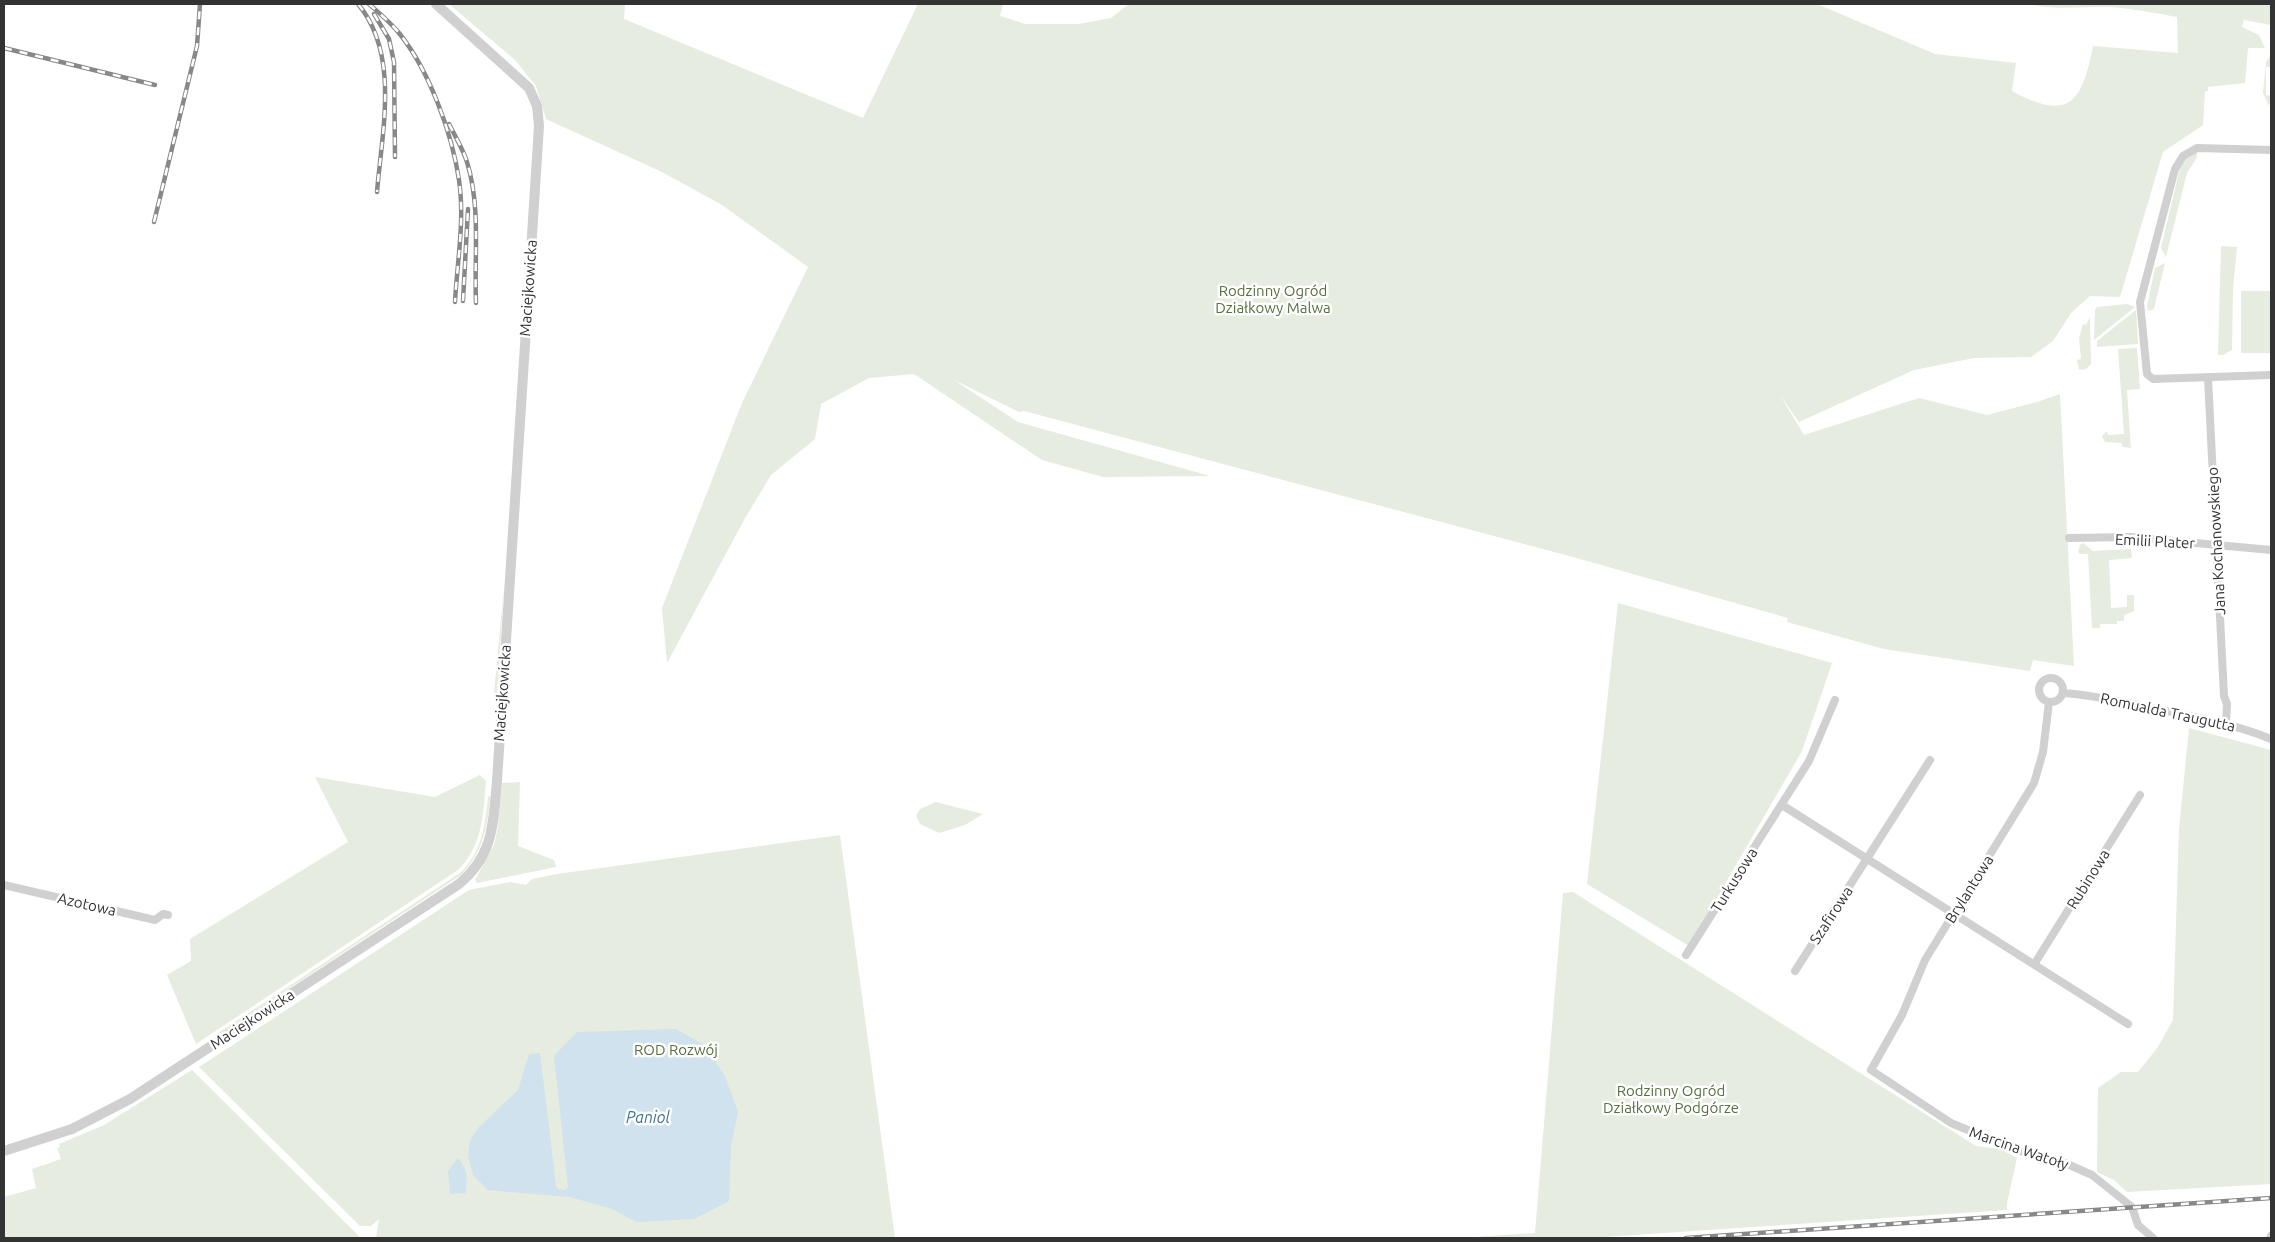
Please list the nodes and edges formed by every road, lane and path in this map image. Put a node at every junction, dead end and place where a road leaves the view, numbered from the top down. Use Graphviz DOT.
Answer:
graph roads {
  1 [pos="436,4"];
  2 [pos="2271,150"];
  3 [pos="2271,375"];
  4 [pos="2208,378"];
  5 [pos="2069,538"];
  6 [pos="2217,545"];
  7 [pos="2271,550"];
  8 [pos="2063,693"];
  9 [pos="1835,700"];
  10 [pos="2049,702"];
  11 [pos="2226,723"];
  12 [pos="2271,739"];
  13 [pos="1930,760"];
  14 [pos="2140,796"];
  15 [pos="1782,805"];
  16 [pos="1867,859"];
  17 [pos="4,885"];
  18 [pos="1954,912"];
  19 [pos="168,916"];
  20 [pos="1686,955"];
  21 [pos="2035,963"];
  22 [pos="1795,971"];
  23 [pos="2128,1024"];
  24 [pos="1871,1070"];
  25 [pos="4,1151"];
  26 [pos="2153,1238"];
  1 -- 25 [label="street, Maciejkowicka"];
  2 -- 4 [label="street"];
  3 -- 4 [label="street"];
  4 -- 6 [label="street, Jana Kochanowskiego"];
  5 -- 6 [label="street, Emilii Plater"];
  6 -- 7 [label="street, Emilii Plater"];
  6 -- 11 [label="street, Jana Kochanowskiego"];
  8 -- 10 [label="street"];
  8 -- 10 [label="street"];
  8 -- 11 [label="street, Romualda Traugutta"];
  9 -- 15 [label="street, Turkusowa"];
  10 -- 18 [label="street, Brylantowa"];
  11 -- 12 [label="street, Romualda Traugutta"];
  13 -- 16 [label="street, Szafirowa"];
  14 -- 21 [label="street, Rubinowa"];
  15 -- 16 [label="street"];
  15 -- 20 [label="street, Turkusowa"];
  16 -- 18 [label="street"];
  16 -- 22 [label="street, Szafirowa"];
  17 -- 19 [label="street, Azotowa"];
  18 -- 21 [label="street"];
  18 -- 24 [label="street, Brylantowa"];
  21 -- 23 [label="street"];
  24 -- 26 [label="street, Marcina Watoły"];
}
